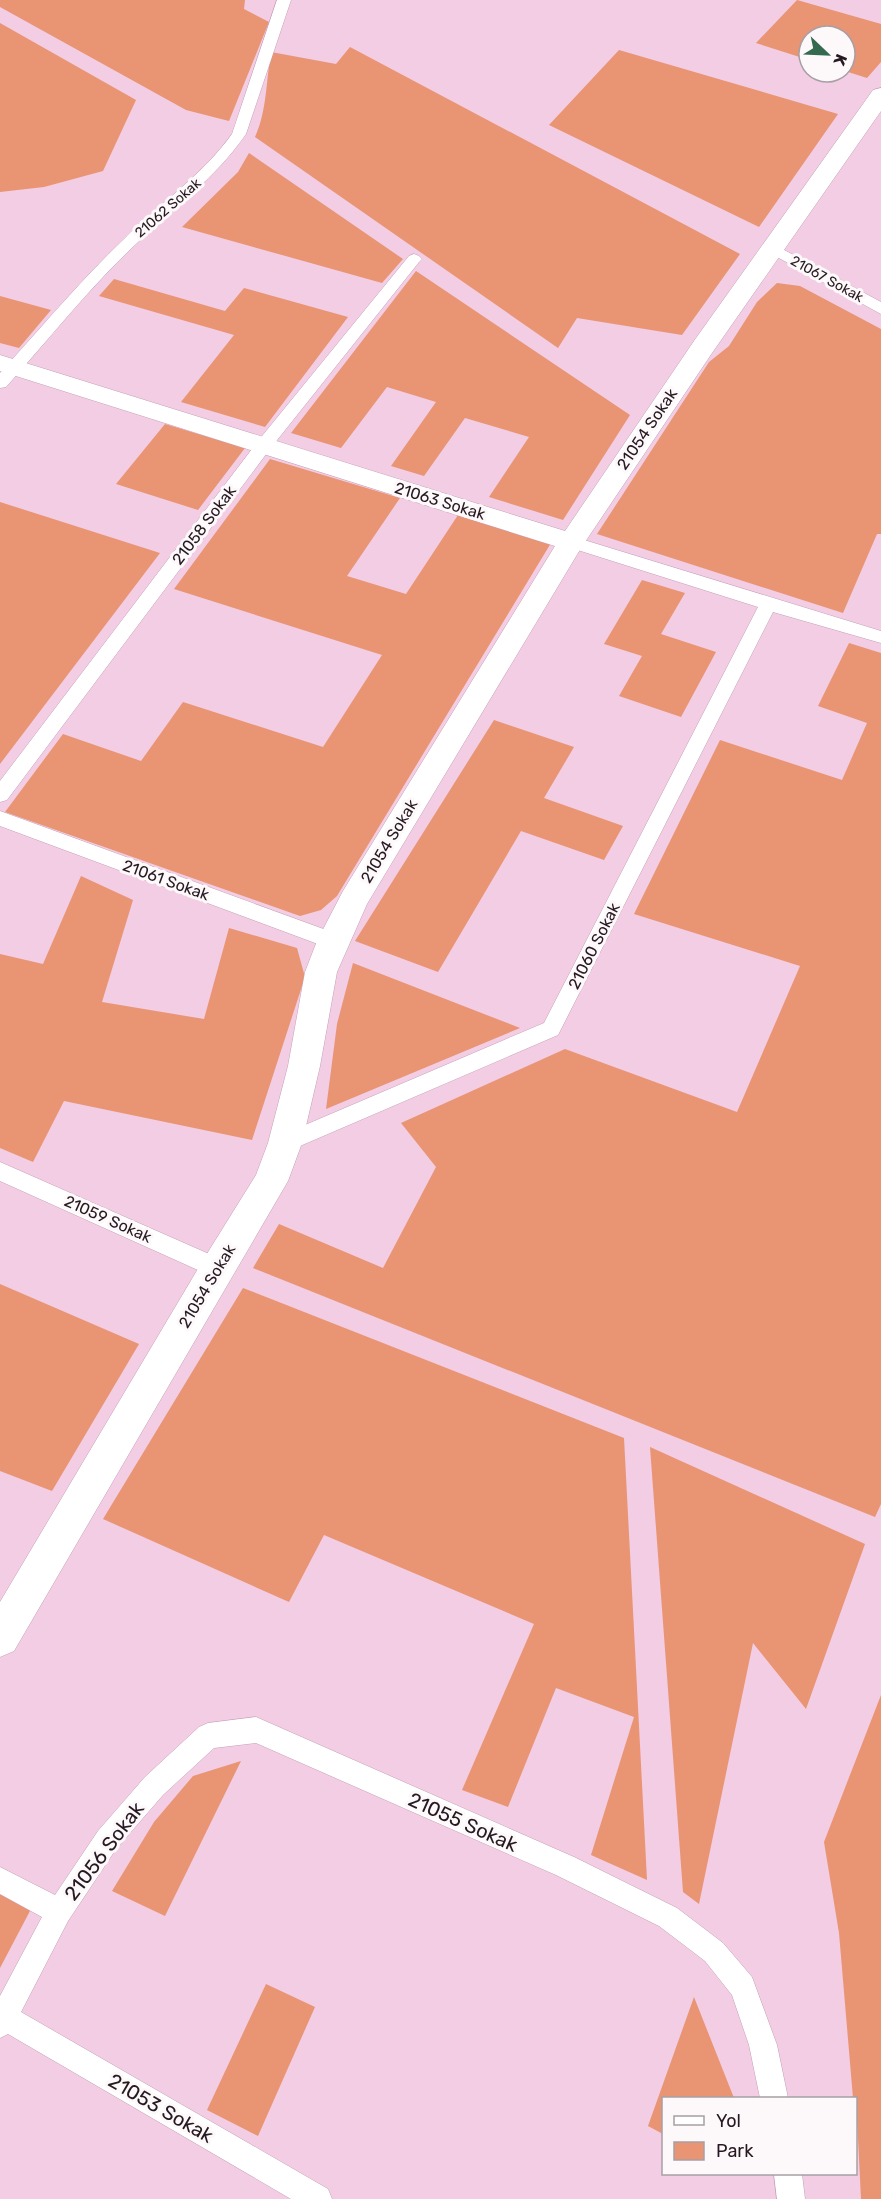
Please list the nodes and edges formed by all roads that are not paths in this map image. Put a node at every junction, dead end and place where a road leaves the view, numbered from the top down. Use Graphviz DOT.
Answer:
graph roads {
  1 [pos="284,0"];
  2 [pos="881,95"];
  3 [pos="773,249"];
  4 [pos="414,259"];
  5 [pos="881,309"];
  6 [pos="5,371"];
  7 [pos="264,445"];
  8 [pos="571,542"];
  9 [pos="768,604"];
  10 [pos="881,637"];
  11 [pos="0,795"];
  12 [pos="0,818"];
  13 [pos="333,941"];
  14 [pos="285,1143"];
  15 [pos="0,1171"];
  16 [pos="217,1268"];
  17 [pos="0,1638"];
  18 [pos="256,1730"];
  19 [pos="0,1880"];
  20 [pos="59,1912"];
  21 [pos="2,2021"];
  22 [pos="774,2097"];
  23 [pos="788,2175"];
  24 [pos="318,2199"];
  25 [pos="791,2199"];
  1 -- 6 [label="lane, 21062 Sokak"];
  2 -- 3 [label="street, 21054 Sokak"];
  3 -- 5 [label="lane, 21067 Sokak"];
  3 -- 8 [label="street, 21054 Sokak"];
  4 -- 7 [label="lane, 21058 Sokak"];
  6 -- 7 [label="street, 21063 Sokak"];
  7 -- 8 [label="street, 21063 Sokak"];
  7 -- 11 [label="lane, 21058 Sokak"];
  8 -- 9 [label="lane, 21063 Sokak"];
  8 -- 13 [label="street, 21054 Sokak"];
  9 -- 10 [label="lane, 21063 Sokak"];
  9 -- 14 [label="lane, 21060 Sokak"];
  12 -- 13 [label="lane, 21061 Sokak"];
  13 -- 14 [label="street, 21054 Sokak"];
  14 -- 16 [label="street, 21054 Sokak"];
  15 -- 16 [label="lane, 21059 Sokak"];
  16 -- 17 [label="street, 21054 Sokak"];
  18 -- 20 [label="lane, 21056 Sokak"];
  18 -- 22 [label="lane, 21055 Sokak"];
  19 -- 20 [label="lane"];
  20 -- 21 [label="lane, 21056 Sokak"];
  21 -- 24 [label="lane, 21053 Sokak"];
  23 -- 25 [label="lane"];
}
